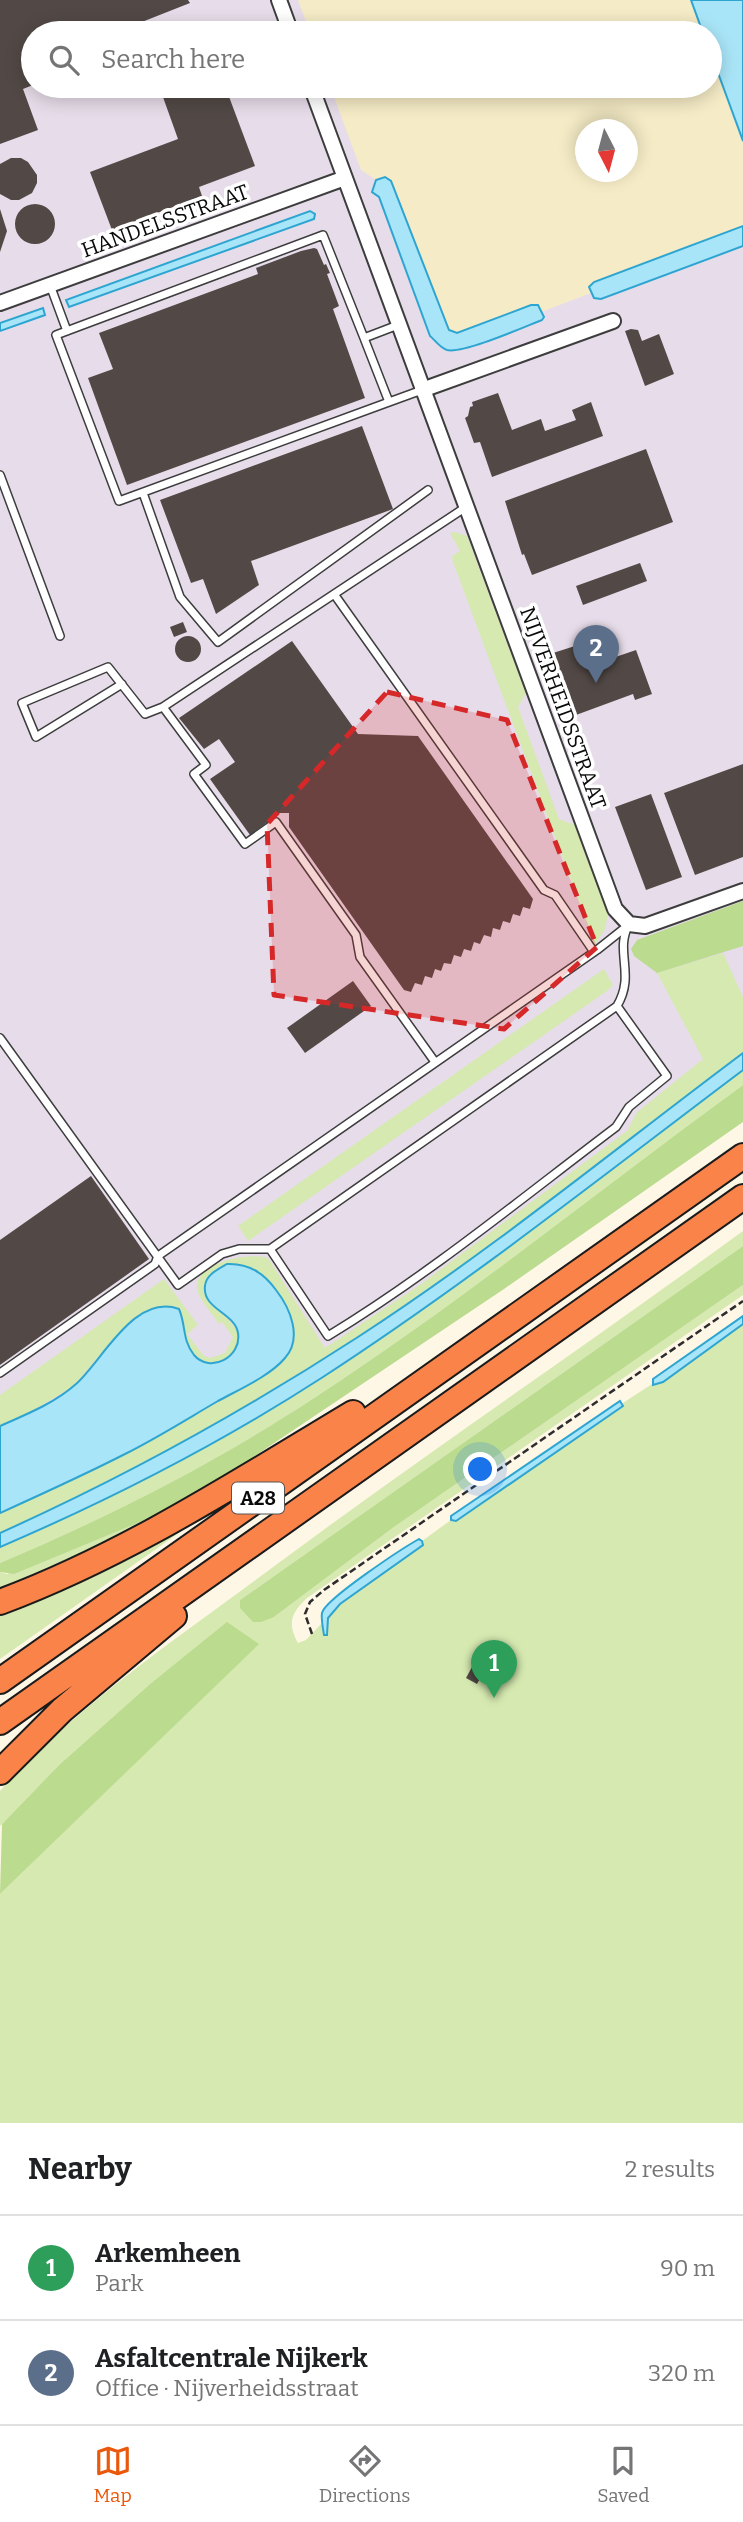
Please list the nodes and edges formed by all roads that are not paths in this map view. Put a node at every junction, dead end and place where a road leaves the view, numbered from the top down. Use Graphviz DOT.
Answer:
graph roads {
  1 [pos="279,0"];
  2 [pos="287,21"];
  3 [pos="315,98"];
  4 [pos="345,178"];
  5 [pos="52,291"];
  6 [pos="0,303"];
  7 [pos="613,321"];
  8 [pos="398,325"];
  9 [pos="67,331"];
  10 [pos="364,338"];
  11 [pos="422,390"];
  12 [pos="389,402"];
  13 [pos="0,475"];
  14 [pos="428,490"];
  15 [pos="143,493"];
  16 [pos="466,507"];
  17 [pos="334,594"];
  18 [pos="60,636"];
  19 [pos="122,684"];
  20 [pos="163,707"];
  21 [pos="743,891"];
  22 [pos="629,924"];
  23 [pos="594,952"];
  24 [pos="617,1006"];
  25 [pos="0,1038"];
  26 [pos="435,1062"];
  27 [pos="743,1156"];
  28 [pos="743,1197"];
  29 [pos="270,1249"];
  30 [pos="158,1256"];
  31 [pos="516,1316"];
  32 [pos="0,1373"];
  33 [pos="299,1510"];
  34 [pos="0,1602"];
  35 [pos="0,1681"];
  36 [pos="0,1722"];
  37 [pos="0,1772"];
  1 -- 2 [label="street"];
  3 -- 4 [label="street, NIJVERHEIDSSTRAAT"];
  4 -- 5 [label="street, HANDELSSTRAAT"];
  4 -- 8 [label="street, NIJVERHEIDSSTRAAT"];
  5 -- 6 [label="street, HANDELSSTRAAT"];
  5 -- 9 [label="lane"];
  7 -- 11 [label="street"];
  8 -- 10 [label="lane"];
  8 -- 11 [label="street, NIJVERHEIDSSTRAAT"];
  9 -- 10 [label="lane"];
  9 -- 15 [label="lane"];
  10 -- 12 [label="lane"];
  11 -- 12 [label="lane"];
  11 -- 16 [label="street, NIJVERHEIDSSTRAAT"];
  12 -- 15 [label="lane"];
  13 -- 18 [label="lane"];
  14 -- 15 [label="lane"];
  16 -- 17 [label="lane"];
  16 -- 22 [label="street, NIJVERHEIDSSTRAAT"];
  17 -- 20 [label="lane"];
  17 -- 23 [label="lane"];
  19 -- 19 [label="lane"];
  19 -- 20 [label="lane"];
  20 -- 26 [label="lane"];
  21 -- 22 [label="street"];
  22 -- 23 [label="lane"];
  22 -- 24 [label="lane"];
  23 -- 26 [label="lane"];
  24 -- 29 [label="lane"];
  24 -- 29 [label="lane"];
  25 -- 30 [label="lane"];
  26 -- 30 [label="lane"];
  27 -- 31 [label="highway, A28"];
  28 -- 33 [label="highway, A28"];
  29 -- 30 [label="lane"];
  30 -- 32 [label="lane"];
  31 -- 34 [label="highway, A28"];
  31 -- 35 [label="highway, A28"];
  33 -- 36 [label="highway, A28"];
  33 -- 37 [label="highway, A28"];
}
